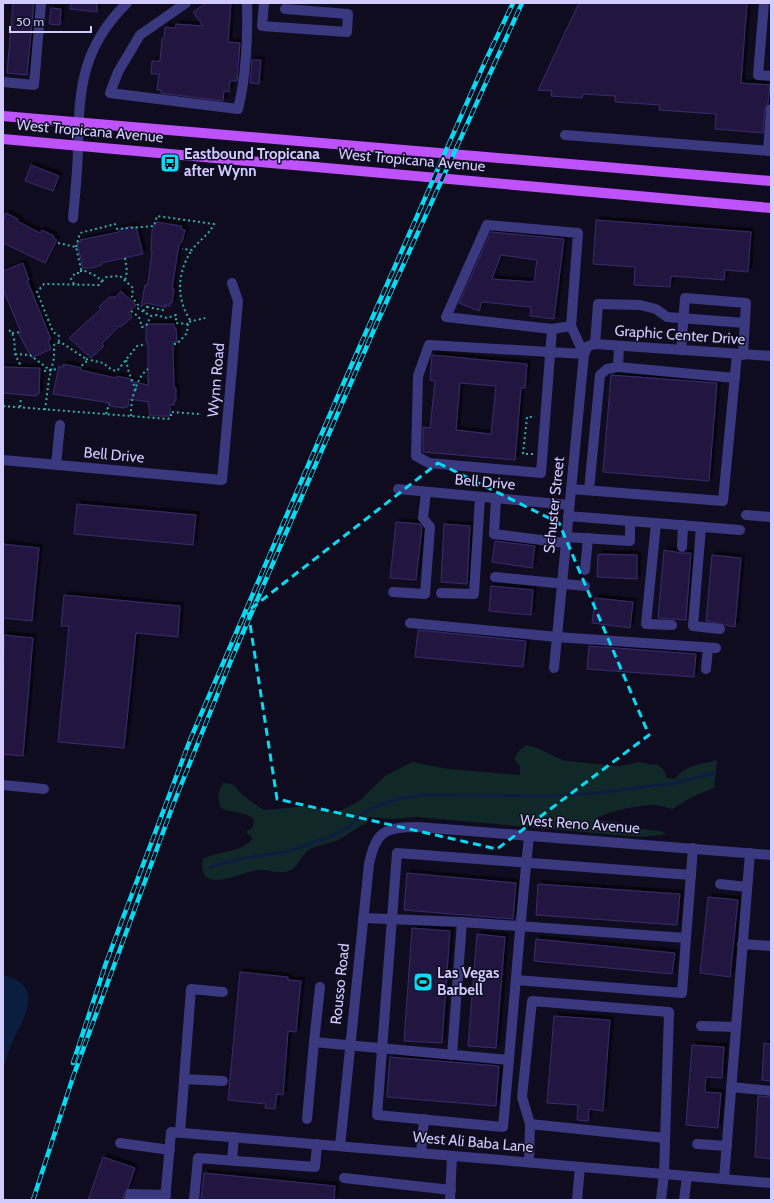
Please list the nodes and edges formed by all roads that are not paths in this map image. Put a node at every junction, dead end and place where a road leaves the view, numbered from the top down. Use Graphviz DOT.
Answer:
graph roads {
  1 [pos="41,3"];
  2 [pos="128,3"];
  3 [pos="186,3"];
  4 [pos="247,3"];
  5 [pos="264,3"];
  6 [pos="764,3"];
  7 [pos="285,9"];
  8 [pos="771,76"];
  9 [pos="3,82"];
  10 [pos="771,109"];
  11 [pos="3,116"];
  12 [pos="78,122"];
  13 [pos="565,135"];
  14 [pos="3,139"];
  15 [pos="78,145"];
  16 [pos="770,151"];
  17 [pos="771,181"];
  18 [pos="771,208"];
  19 [pos="73,218"];
  20 [pos="232,283"];
  21 [pos="683,318"];
  22 [pos="745,323"];
  23 [pos="571,326"];
  24 [pos="552,329"];
  25 [pos="619,346"];
  26 [pos="589,348"];
  27 [pos="681,350"];
  28 [pos="551,351"];
  29 [pos="740,354"];
  30 [pos="771,356"];
  31 [pos="618,367"];
  32 [pos="735,378"];
  33 [pos="60,425"];
  34 [pos="3,460"];
  35 [pos="56,465"];
  36 [pos="222,480"];
  37 [pos="571,488"];
  38 [pos="398,489"];
  39 [pos="589,490"];
  40 [pos="426,492"];
  41 [pos="480,497"];
  42 [pos="496,498"];
  43 [pos="569,505"];
  44 [pos="746,515"];
  45 [pos="568,516"];
  46 [pos="771,517"];
  47 [pos="630,521"];
  48 [pos="656,523"];
  49 [pos="683,525"];
  50 [pos="701,527"];
  51 [pos="740,530"];
  52 [pos="588,538"];
  53 [pos="566,540"];
  54 [pos="682,547"];
  55 [pos="585,570"];
  56 [pos="495,577"];
  57 [pos="562,585"];
  58 [pos="585,586"];
  59 [pos="393,592"];
  60 [pos="441,593"];
  61 [pos="410,623"];
  62 [pos="672,625"];
  63 [pos="720,629"];
  64 [pos="557,637"];
  65 [pos="554,668"];
  66 [pos="706,669"];
  67 [pos="3,785"];
  68 [pos="44,789"];
  69 [pos="386,831"];
  70 [pos="529,836"];
  71 [pos="693,848"];
  72 [pos="750,853"];
  73 [pos="771,854"];
  74 [pos="526,863"];
  75 [pos="691,875"];
  76 [pos="720,884"];
  77 [pos="747,887"];
  78 [pos="363,918"];
  79 [pos="392,918"];
  80 [pos="462,922"];
  81 [pos="521,927"];
  82 [pos="686,938"];
  83 [pos="742,944"];
  84 [pos="771,946"];
  85 [pos="516,980"];
  86 [pos="320,987"];
  87 [pos="223,992"];
  88 [pos="702,1026"];
  89 [pos="736,1027"];
  90 [pos="314,1042"];
  91 [pos="349,1045"];
  92 [pos="382,1049"];
  93 [pos="452,1055"];
  94 [pos="509,1060"];
  95 [pos="184,1079"];
  96 [pos="223,1081"];
  97 [pos="731,1087"];
  98 [pos="771,1091"];
  99 [pos="307,1119"];
  100 [pos="424,1119"];
  101 [pos="530,1124"];
  102 [pos="176,1132"];
  103 [pos="234,1137"];
  104 [pos="665,1138"];
  105 [pos="120,1143"];
  106 [pos="318,1144"];
  107 [pos="697,1144"];
  108 [pos="340,1146"];
  109 [pos="726,1146"];
  110 [pos="170,1150"];
  111 [pos="422,1153"];
  112 [pos="452,1156"];
  113 [pos="232,1160"];
  114 [pos="529,1162"];
  115 [pos="580,1167"];
  116 [pos="664,1174"];
  117 [pos="687,1176"];
  118 [pos="344,1178"];
  119 [pos="724,1179"];
  120 [pos="771,1183"];
  121 [pos="450,1195"];
  122 [pos="166,1197"];
  123 [pos="129,1200"];
  124 [pos="194,1200"];
  125 [pos="577,1200"];
  126 [pos="661,1200"];
  127 [pos="684,1200"];
  1 -- 9 [label="street"];
  2 -- 12 [label="street"];
  3 -- 4 [label="street"];
  5 -- 7 [label="street"];
  6 -- 8 [label="street"];
  10 -- 16 [label="street"];
  11 -- 12 [label="main road, West Tropicana Avenue"];
  12 -- 15 [label="street"];
  12 -- 17 [label="main road, West Tropicana Avenue"];
  13 -- 16 [label="street"];
  14 -- 15 [label="main road, West Tropicana Avenue"];
  15 -- 18 [label="main road, West Tropicana Avenue"];
  15 -- 19 [label="street"];
  20 -- 36 [label="street, Wynn Road"];
  21 -- 22 [label="street"];
  21 -- 22 [label="street"];
  21 -- 26 [label="street, Schuster Street"];
  21 -- 27 [label="street"];
  22 -- 29 [label="street"];
  23 -- 24 [label="street"];
  23 -- 24 [label="street"];
  23 -- 26 [label="street"];
  24 -- 28 [label="street"];
  25 -- 26 [label="street, Graphic Center Drive"];
  25 -- 27 [label="street, Graphic Center Drive"];
  25 -- 31 [label="street"];
  26 -- 28 [label="street, Graphic Center Drive"];
  26 -- 37 [label="street, Schuster Street"];
  27 -- 29 [label="street, Graphic Center Drive"];
  28 -- 28 [label="street"];
  29 -- 30 [label="street, Graphic Center Drive"];
  29 -- 32 [label="street"];
  31 -- 32 [label="street"];
  31 -- 39 [label="street"];
  32 -- 39 [label="street"];
  33 -- 35 [label="street"];
  34 -- 35 [label="street, Bell Drive"];
  35 -- 36 [label="street, Bell Drive"];
  37 -- 39 [label="street"];
  37 -- 43 [label="street, Schuster Street"];
  38 -- 40 [label="street, Bell Drive"];
  40 -- 41 [label="street, Bell Drive"];
  40 -- 59 [label="street"];
  41 -- 42 [label="street, Bell Drive"];
  41 -- 60 [label="street"];
  42 -- 43 [label="street, Bell Drive"];
  42 -- 53 [label="street"];
  43 -- 45 [label="street, Schuster Street"];
  44 -- 46 [label="street"];
  45 -- 47 [label="street"];
  45 -- 53 [label="street, Schuster Street"];
  47 -- 48 [label="street"];
  47 -- 52 [label="street"];
  48 -- 49 [label="street"];
  48 -- 62 [label="street"];
  49 -- 50 [label="street"];
  49 -- 54 [label="street"];
  50 -- 51 [label="street"];
  50 -- 63 [label="street"];
  52 -- 53 [label="street"];
  52 -- 55 [label="street"];
  53 -- 57 [label="street, Schuster Street"];
  56 -- 57 [label="street"];
  57 -- 58 [label="street"];
  57 -- 64 [label="street, Schuster Street"];
  61 -- 64 [label="street"];
  64 -- 65 [label="street, Schuster Street"];
  64 -- 66 [label="street"];
  67 -- 68 [label="street"];
  69 -- 70 [label="street, West Reno Avenue"];
  69 -- 78 [label="street, Rousso Road"];
  70 -- 71 [label="street, West Reno Avenue"];
  70 -- 74 [label="street"];
  71 -- 72 [label="street, West Reno Avenue"];
  71 -- 75 [label="street"];
  72 -- 73 [label="street, West Reno Avenue"];
  72 -- 77 [label="street"];
  74 -- 75 [label="street"];
  74 -- 79 [label="street"];
  74 -- 81 [label="street"];
  75 -- 82 [label="street"];
  76 -- 77 [label="street"];
  77 -- 83 [label="street"];
  78 -- 79 [label="street"];
  78 -- 91 [label="street, Rousso Road"];
  79 -- 80 [label="street"];
  79 -- 92 [label="street"];
  80 -- 81 [label="street"];
  80 -- 93 [label="street"];
  81 -- 82 [label="street"];
  81 -- 85 [label="street"];
  82 -- 85 [label="street"];
  83 -- 84 [label="street"];
  83 -- 89 [label="street"];
  85 -- 94 [label="street"];
  86 -- 90 [label="street"];
  87 -- 95 [label="street"];
  88 -- 89 [label="street"];
  89 -- 97 [label="street"];
  90 -- 91 [label="street"];
  90 -- 99 [label="street"];
  91 -- 92 [label="street"];
  91 -- 108 [label="street, Rousso Road"];
  92 -- 93 [label="street"];
  92 -- 100 [label="street"];
  93 -- 94 [label="street"];
  94 -- 100 [label="street"];
  95 -- 96 [label="street"];
  95 -- 102 [label="street"];
  97 -- 98 [label="street"];
  97 -- 109 [label="street"];
  100 -- 111 [label="street"];
  101 -- 104 [label="street"];
  101 -- 104 [label="street"];
  101 -- 114 [label="street"];
  102 -- 103 [label="street, West Ali Baba Lane"];
  102 -- 110 [label="street"];
  103 -- 106 [label="street, West Ali Baba Lane"];
  103 -- 113 [label="street"];
  104 -- 116 [label="street"];
  105 -- 110 [label="street"];
  106 -- 108 [label="street, West Ali Baba Lane"];
  106 -- 113 [label="street"];
  107 -- 109 [label="street"];
  108 -- 111 [label="street, West Ali Baba Lane"];
  109 -- 119 [label="street"];
  110 -- 122 [label="street"];
  111 -- 112 [label="street, West Ali Baba Lane"];
  112 -- 114 [label="street, West Ali Baba Lane"];
  112 -- 121 [label="street"];
  113 -- 124 [label="street"];
  114 -- 115 [label="street, West Ali Baba Lane"];
  115 -- 116 [label="street, West Ali Baba Lane"];
  115 -- 125 [label="street"];
  116 -- 117 [label="street, West Ali Baba Lane"];
  116 -- 126 [label="street"];
  117 -- 119 [label="street, West Ali Baba Lane"];
  117 -- 127 [label="street"];
  118 -- 121 [label="street"];
  119 -- 120 [label="street, West Ali Baba Lane"];
  122 -- 123 [label="street"];
}
